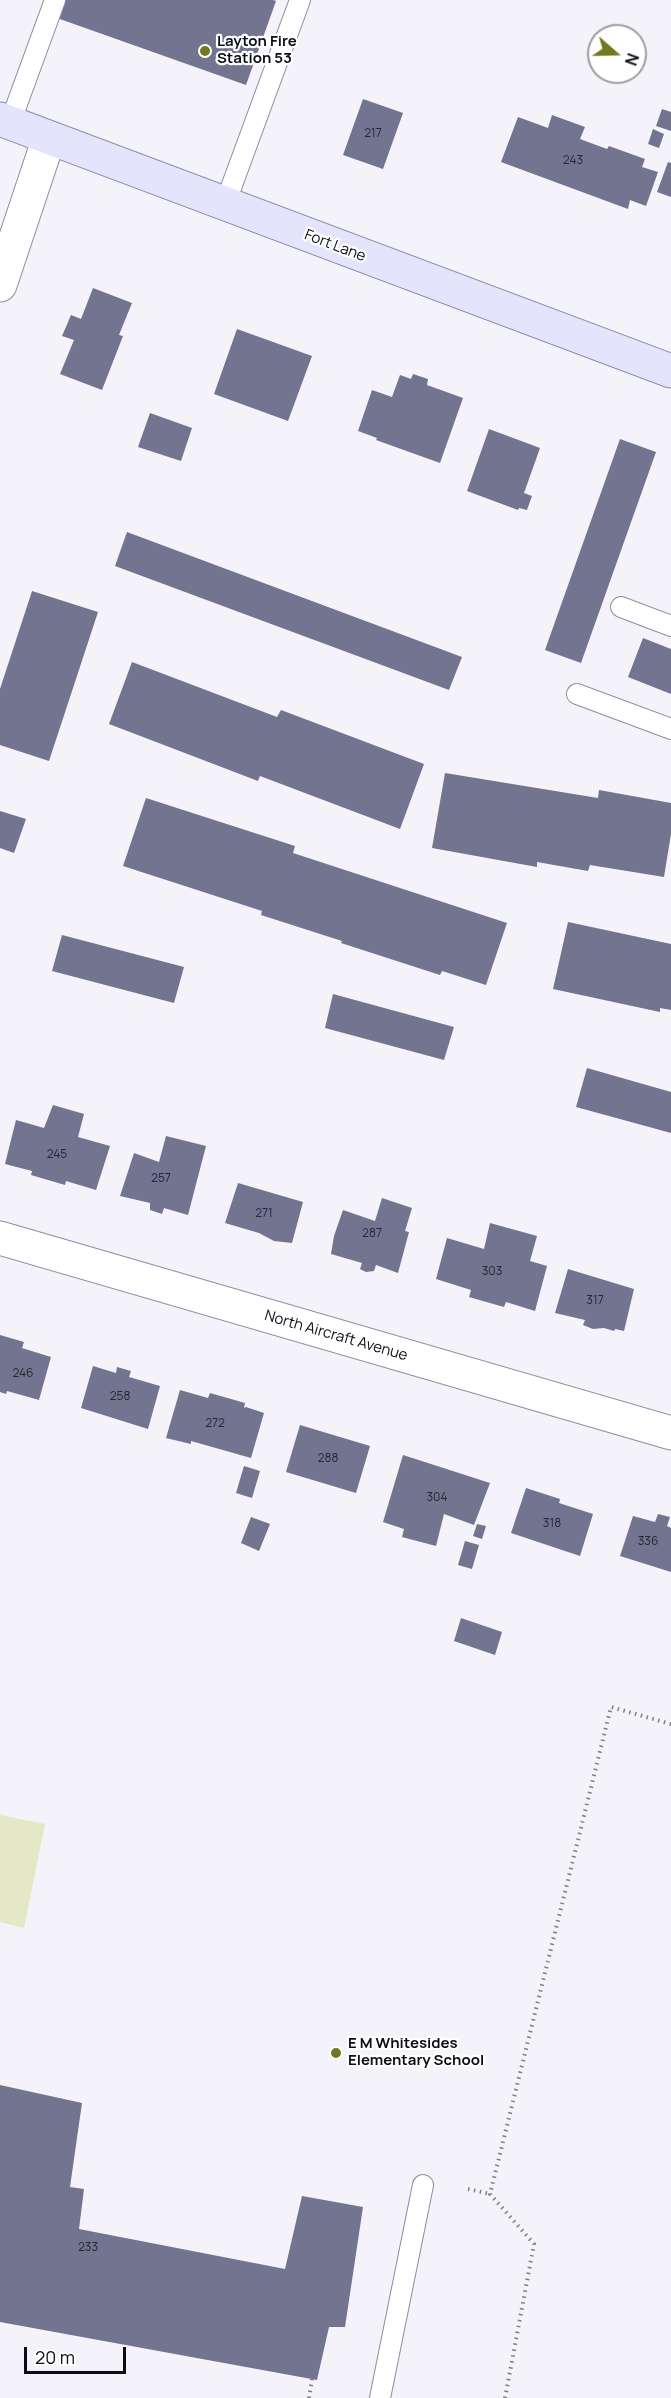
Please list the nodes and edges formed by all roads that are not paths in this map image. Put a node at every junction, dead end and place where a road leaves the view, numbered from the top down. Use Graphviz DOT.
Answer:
graph roads {
  1 [pos="55,0"];
  2 [pos="300,0"];
  3 [pos="5,121"];
  4 [pos="49,138"];
  5 [pos="225,204"];
  6 [pos="0,285"];
  7 [pos="671,371"];
  8 [pos="621,607"];
  9 [pos="671,626"];
  10 [pos="577,694"];
  11 [pos="671,729"];
  12 [pos="0,1239"];
  13 [pos="671,1433"];
  14 [pos="423,2185"];
  15 [pos="380,2398"];
  1 -- 3 [label="lane"];
  2 -- 5 [label="lane"];
  3 -- 4 [label="main road, Fort Lane"];
  4 -- 5 [label="main road, Fort Lane"];
  4 -- 6 [label="street"];
  5 -- 7 [label="main road, Fort Lane"];
  8 -- 9 [label="lane"];
  10 -- 11 [label="lane"];
  12 -- 13 [label="street, North Aircraft Avenue"];
  14 -- 15 [label="lane"];
}
